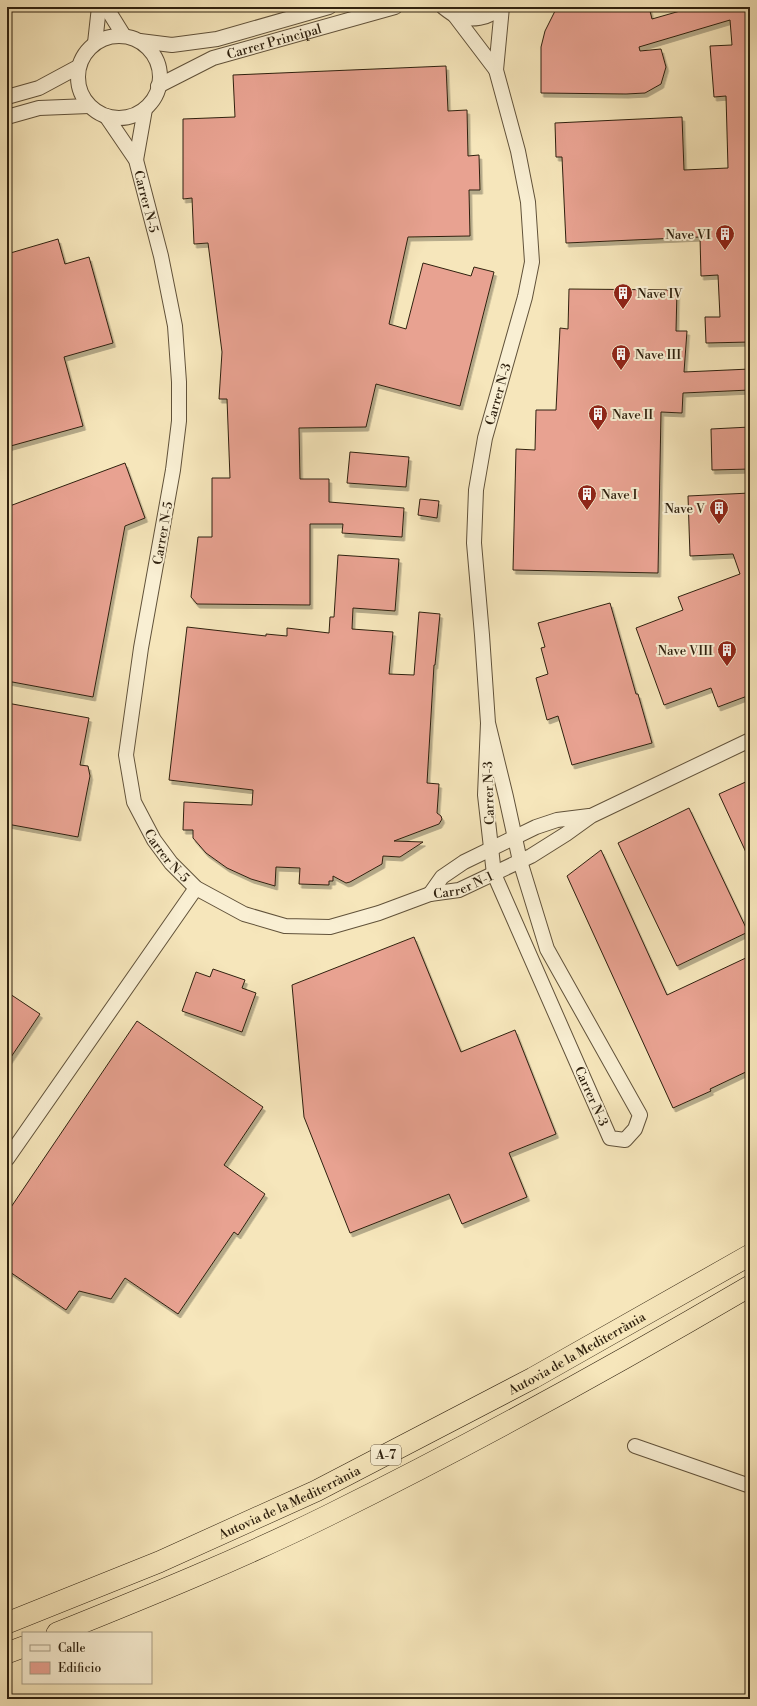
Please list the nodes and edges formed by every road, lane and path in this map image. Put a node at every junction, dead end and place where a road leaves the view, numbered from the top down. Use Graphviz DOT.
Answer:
graph roads {
  1 [pos="99,7"];
  2 [pos="106,7"];
  3 [pos="329,7"];
  4 [pos="395,7"];
  5 [pos="443,7"];
  6 [pos="501,7"];
  7 [pos="456,16"];
  8 [pos="124,36"];
  9 [pos="140,41"];
  10 [pos="95,43"];
  11 [pos="78,67"];
  12 [pos="496,70"];
  13 [pos="158,86"];
  14 [pos="7,97"];
  15 [pos="89,106"];
  16 [pos="145,108"];
  17 [pos="106,116"];
  18 [pos="7,117"];
  19 [pos="136,160"];
  20 [pos="488,723"];
  21 [pos="750,740"];
  22 [pos="590,816"];
  23 [pos="515,837"];
  24 [pos="491,849"];
  25 [pos="520,861"];
  26 [pos="494,874"];
  27 [pos="196,888"];
  28 [pos="430,894"];
  29 [pos="7,1159"];
  30 [pos="750,1255"];
  31 [pos="750,1286"];
  32 [pos="634,1446"];
  33 [pos="750,1486"];
  34 [pos="7,1623"];
  35 [pos="60,1632"];
  36 [pos="22,1647"];
  37 [pos="7,1653"];
  1 -- 10 [label="street"];
  2 -- 8 [label="street"];
  3 -- 9 [label="street, Carrer Principal"];
  4 -- 13 [label="street, Carrer Principal"];
  5 -- 7 [label="street"];
  6 -- 7 [label="street"];
  6 -- 12 [label="street"];
  7 -- 12 [label="street"];
  8 -- 9 [label="street"];
  8 -- 10 [label="street"];
  9 -- 13 [label="street"];
  10 -- 11 [label="street"];
  11 -- 14 [label="street"];
  11 -- 15 [label="street"];
  12 -- 20 [label="street, Carrer N-3"];
  13 -- 16 [label="street"];
  15 -- 17 [label="street"];
  15 -- 18 [label="street"];
  16 -- 17 [label="street"];
  16 -- 19 [label="street"];
  17 -- 19 [label="street"];
  19 -- 27 [label="street, Carrer N-5"];
  20 -- 23 [label="street, Carrer N-3"];
  20 -- 24 [label="street, Carrer N-3"];
  21 -- 22 [label="street, Carrer N-1"];
  22 -- 23 [label="street, Carrer N-1"];
  22 -- 25 [label="street, Carrer N-1"];
  23 -- 24 [label="street, Carrer N-1"];
  23 -- 25 [label="street, Carrer N-3"];
  24 -- 26 [label="street, Carrer N-3"];
  24 -- 28 [label="street, Carrer N-1"];
  25 -- 26 [label="street, Carrer N-1"];
  25 -- 26 [label="street, Carrer N-3"];
  26 -- 28 [label="street, Carrer N-1"];
  27 -- 28 [label="street, Carrer N-5"];
  27 -- 29 [label="street, Carrer N-5"];
  30 -- 34 [label="highway, Autovia de la Mediterrània / A-7"];
  31 -- 35 [label="highway, Autovia de la Mediterrània / A-7"];
  32 -- 33 [label="street"];
  36 -- 37 [label="highway"];
}
